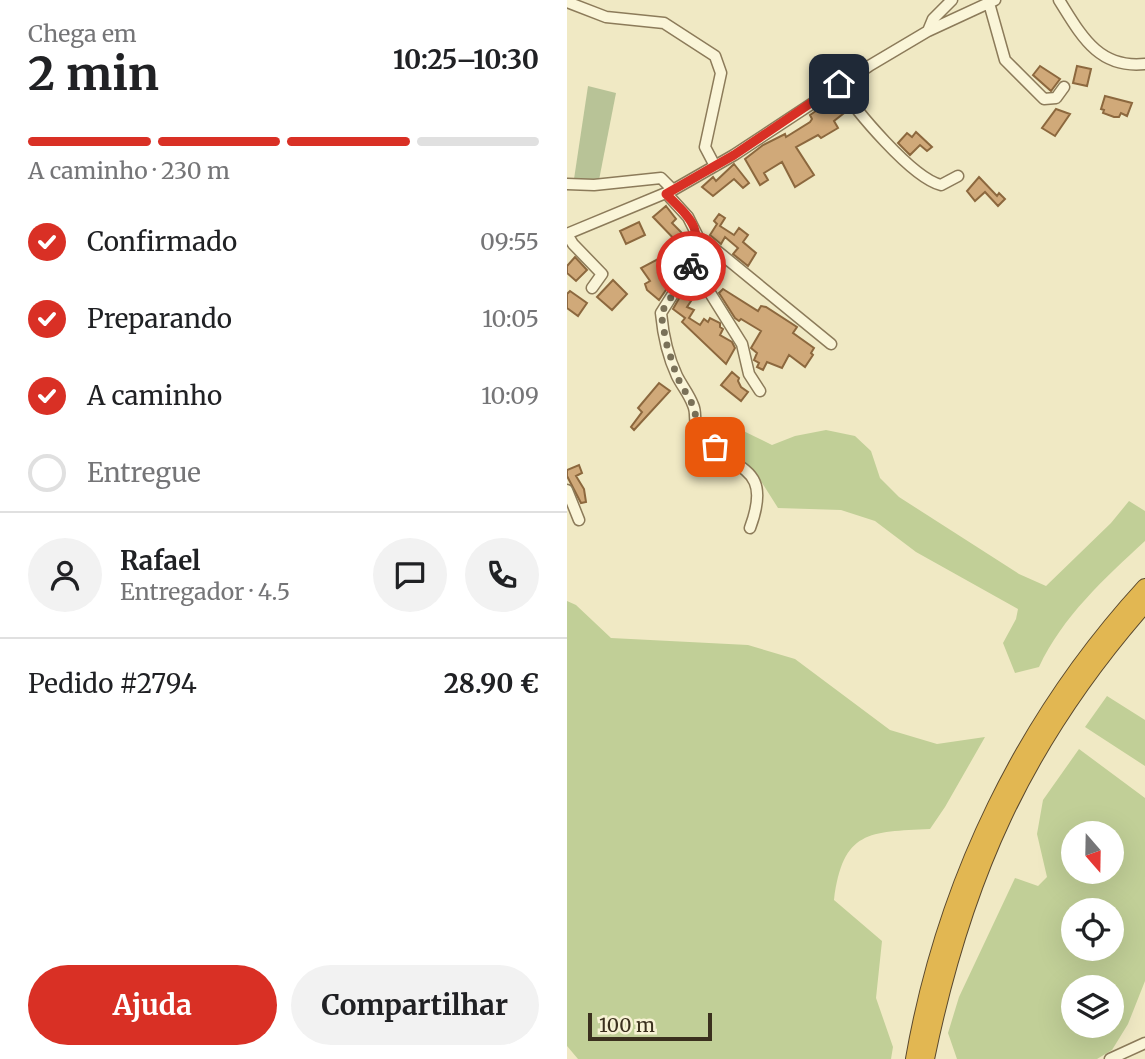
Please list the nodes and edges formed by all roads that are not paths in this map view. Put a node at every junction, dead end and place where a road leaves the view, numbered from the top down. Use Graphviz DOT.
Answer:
graph roads {
  1 [pos="952,0"];
  2 [pos="1059,0"];
  3 [pos="992,1"];
  4 [pos="567,2"];
  5 [pos="928,31"];
  6 [pos="1145,64"];
  7 [pos="839,84"];
  8 [pos="1064,87"];
  9 [pos="715,166"];
  10 [pos="958,176"];
  11 [pos="567,184"];
  12 [pos="669,192"];
  13 [pos="567,234"];
  14 [pos="698,240"];
  15 [pos="692,264"];
  16 [pos="592,288"];
  17 [pos="831,344"];
  18 [pos="760,391"];
  19 [pos="567,490"];
  20 [pos="579,520"];
  21 [pos="750,528"];
  22 [pos="1145,587"];
  23 [pos="1145,604"];
  24 [pos="1145,1043"];
  25 [pos="914,1059"];
  26 [pos="926,1059"];
  27 [pos="1110,1059"];
  1 -- 5 [label="street"];
  2 -- 6 [label="street"];
  3 -- 5 [label="street"];
  3 -- 8 [label="street"];
  4 -- 9 [label="street"];
  5 -- 7 [label="street"];
  7 -- 9 [label="street"];
  7 -- 10 [label="street"];
  9 -- 12 [label="street"];
  11 -- 12 [label="street"];
  12 -- 13 [label="street"];
  12 -- 14 [label="street"];
  13 -- 16 [label="street"];
  14 -- 15 [label="street"];
  14 -- 17 [label="street"];
  15 -- 18 [label="street"];
  15 -- 21 [label="street"];
  19 -- 20 [label="street"];
  22 -- 25 [label="highway"];
  23 -- 26 [label="highway"];
  24 -- 27 [label="street"];
}
